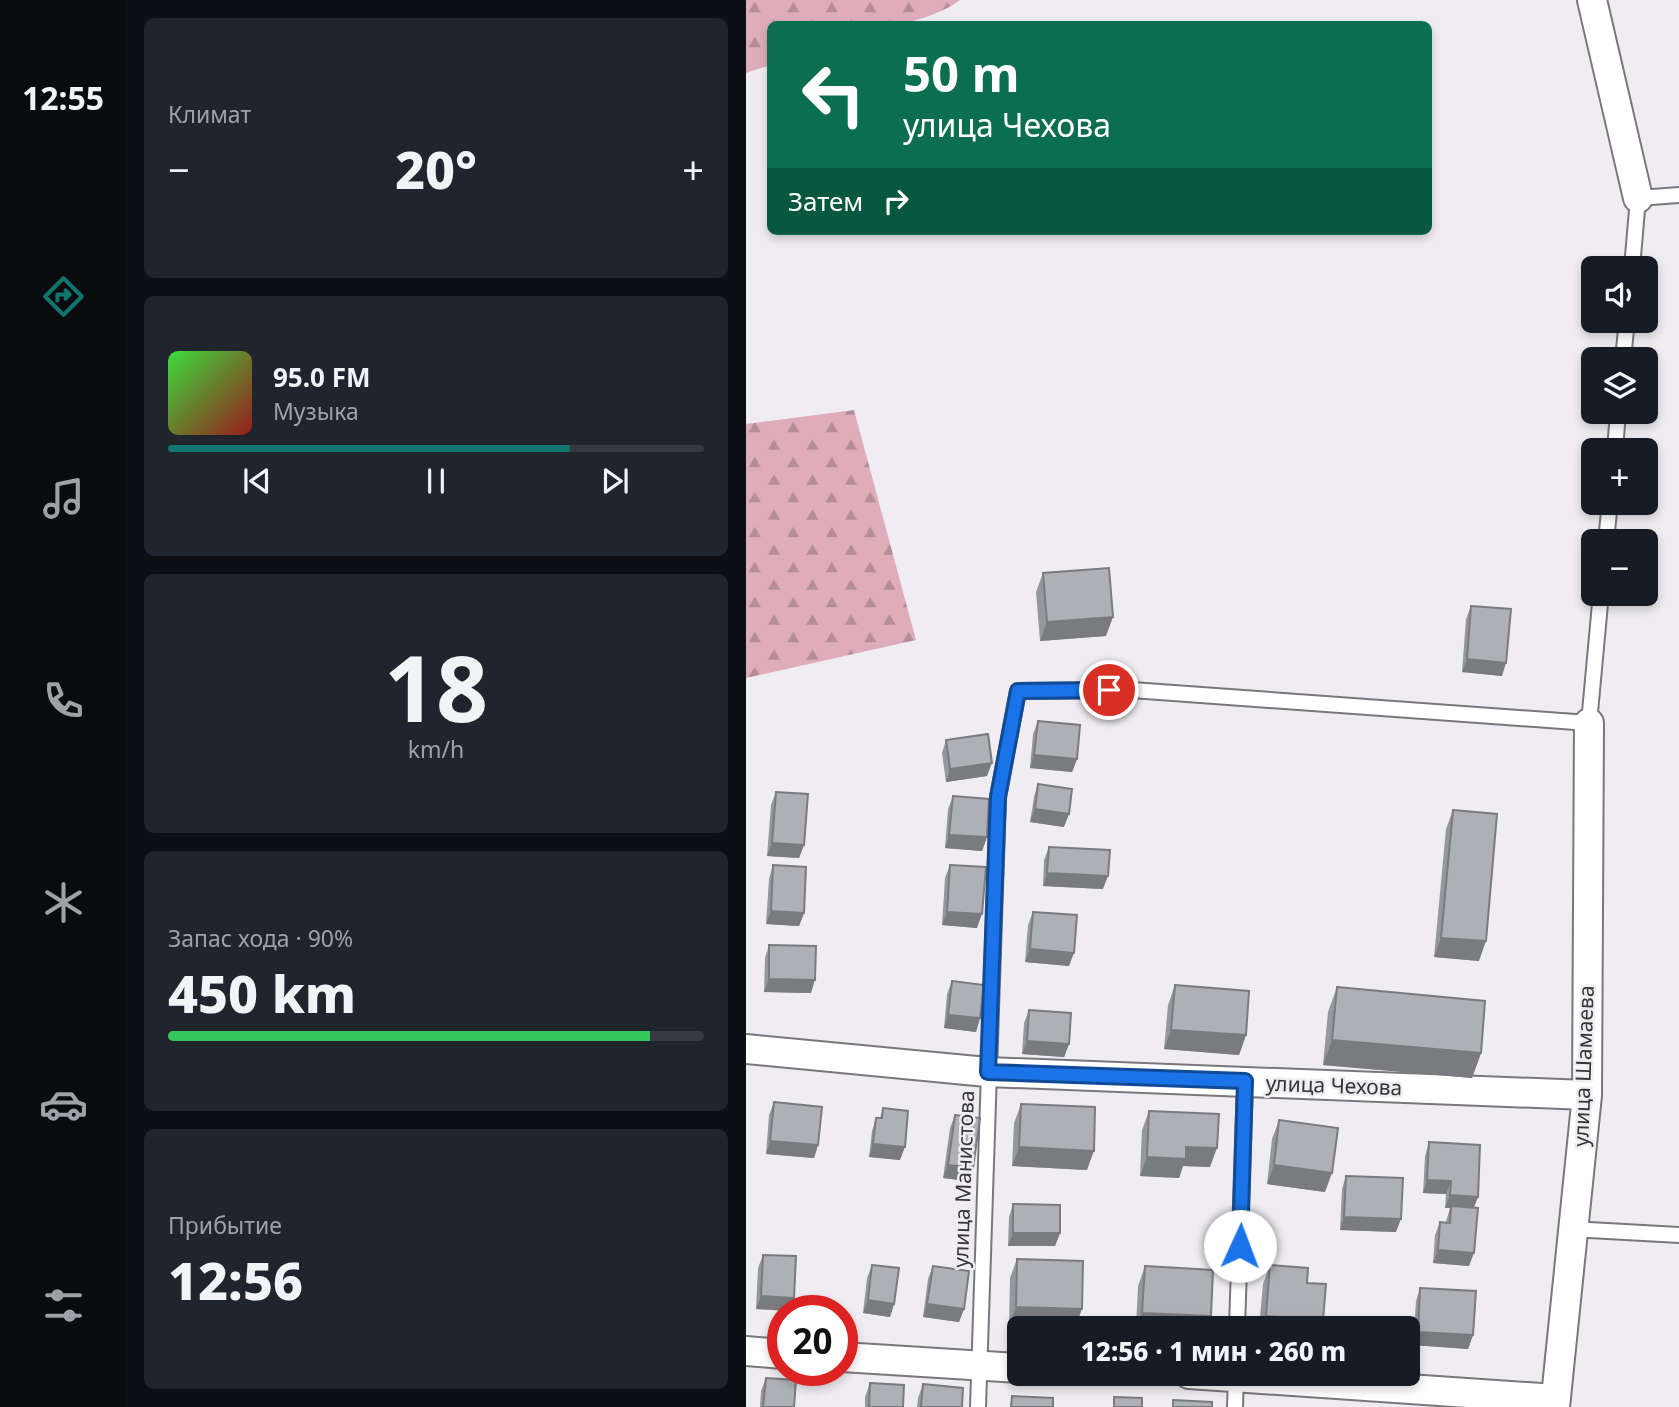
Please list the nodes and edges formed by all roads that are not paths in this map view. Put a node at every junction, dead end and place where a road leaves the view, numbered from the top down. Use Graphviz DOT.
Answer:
graph roads {
  1 [pos="1592,0"];
  2 [pos="1679,195"];
  3 [pos="1638,198"];
  4 [pos="1633,256"];
  5 [pos="1600,606"];
  6 [pos="1589,723"];
  7 [pos="746,1049"];
  8 [pos="988,1072"];
  9 [pos="1245,1081"];
  10 [pos="1587,1095"];
  11 [pos="1571,1229"];
  12 [pos="1679,1235"];
  13 [pos="1237,1316"];
  14 [pos="746,1351"];
  15 [pos="767,1353"];
  16 [pos="858,1358"];
  17 [pos="978,1366"];
  18 [pos="1007,1367"];
  19 [pos="1236,1386"];
  20 [pos="1362,1386"];
  21 [pos="1556,1403"];
  22 [pos="978,1407"];
  23 [pos="1235,1407"];
  1 -- 3 [label="street"];
  2 -- 3 [label="lane"];
  3 -- 4 [label="lane"];
  5 -- 6 [label="lane"];
  6 -- 8 [label="lane, улица Манистова"];
  6 -- 10 [label="street, улица Шамаева"];
  7 -- 8 [label="street, улица Чехова"];
  8 -- 9 [label="street, улица Чехова"];
  8 -- 17 [label="lane, улица Манистова"];
  9 -- 10 [label="street, улица Чехова"];
  9 -- 13 [label="lane"];
  10 -- 11 [label="street, улица Шамаева"];
  11 -- 12 [label="lane"];
  11 -- 21 [label="street, улица Шамаева"];
  14 -- 15 [label="street"];
  16 -- 17 [label="street"];
  17 -- 18 [label="street"];
  17 -- 22 [label="lane, улица Манистова"];
  19 -- 23 [label="lane"];
  20 -- 21 [label="street"];
}
